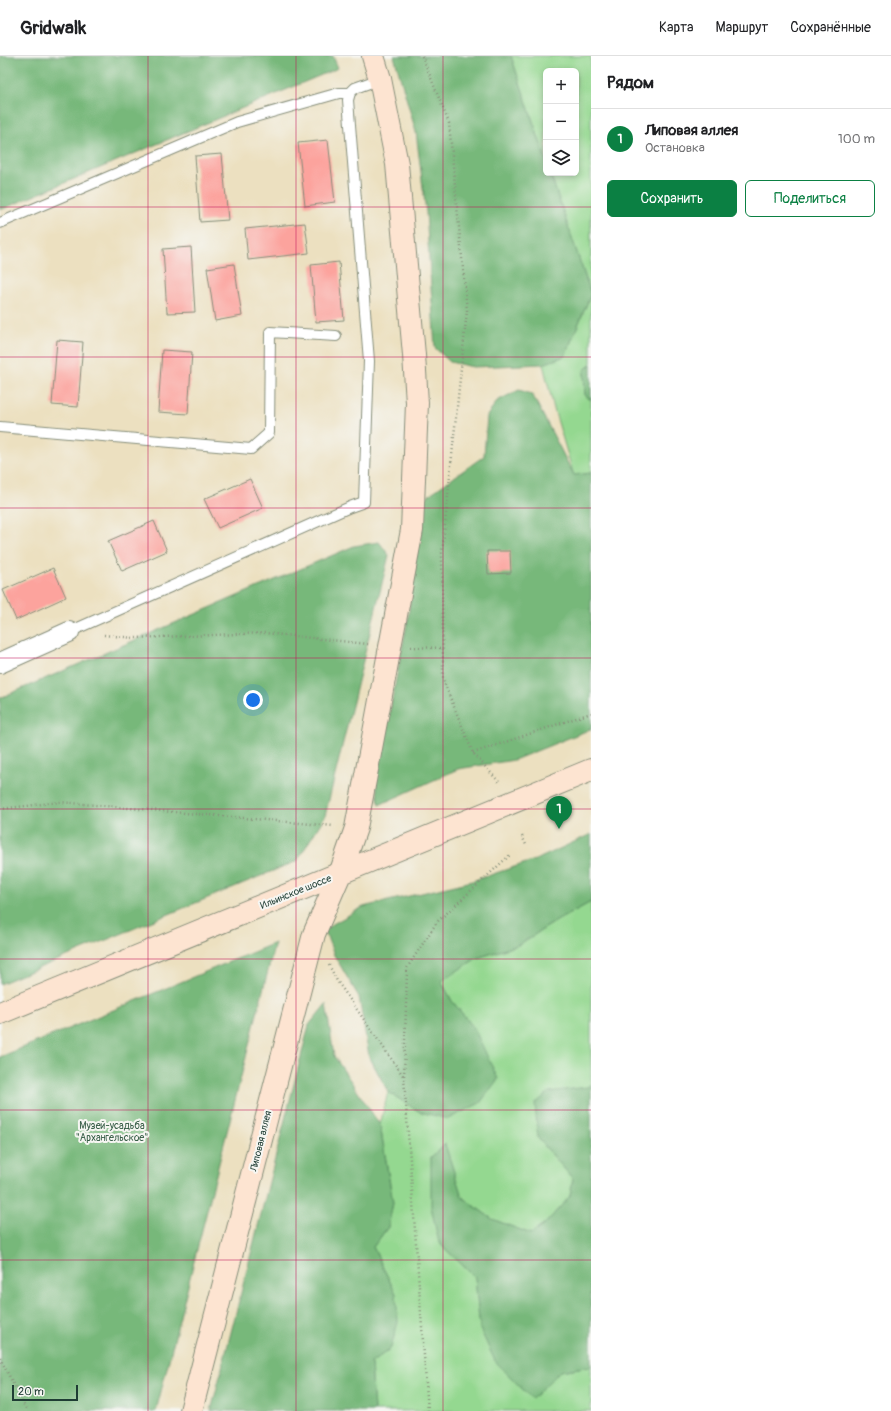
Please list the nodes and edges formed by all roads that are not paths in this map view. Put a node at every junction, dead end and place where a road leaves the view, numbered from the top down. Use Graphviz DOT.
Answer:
graph roads {
  1 [pos="373,56"];
  2 [pos="380,79"];
  3 [pos="350,93"];
  4 [pos="0,223"];
  5 [pos="336,336"];
  6 [pos="0,427"];
  7 [pos="69,632"];
  8 [pos="0,663"];
  9 [pos="591,770"];
  10 [pos="340,874"];
  11 [pos="0,1013"];
  12 [pos="191,1411"];
  1 -- 2 [label="street, Липовая аллея"];
  2 -- 3 [label="lane"];
  2 -- 10 [label="street, Липовая аллея"];
  3 -- 4 [label="lane"];
  3 -- 7 [label="lane"];
  5 -- 6 [label="lane"];
  7 -- 8 [label="street"];
  9 -- 10 [label="street, Ильинское шоссе"];
  10 -- 11 [label="street, Ильинское шоссе"];
  10 -- 12 [label="street, Липовая аллея"];
}
